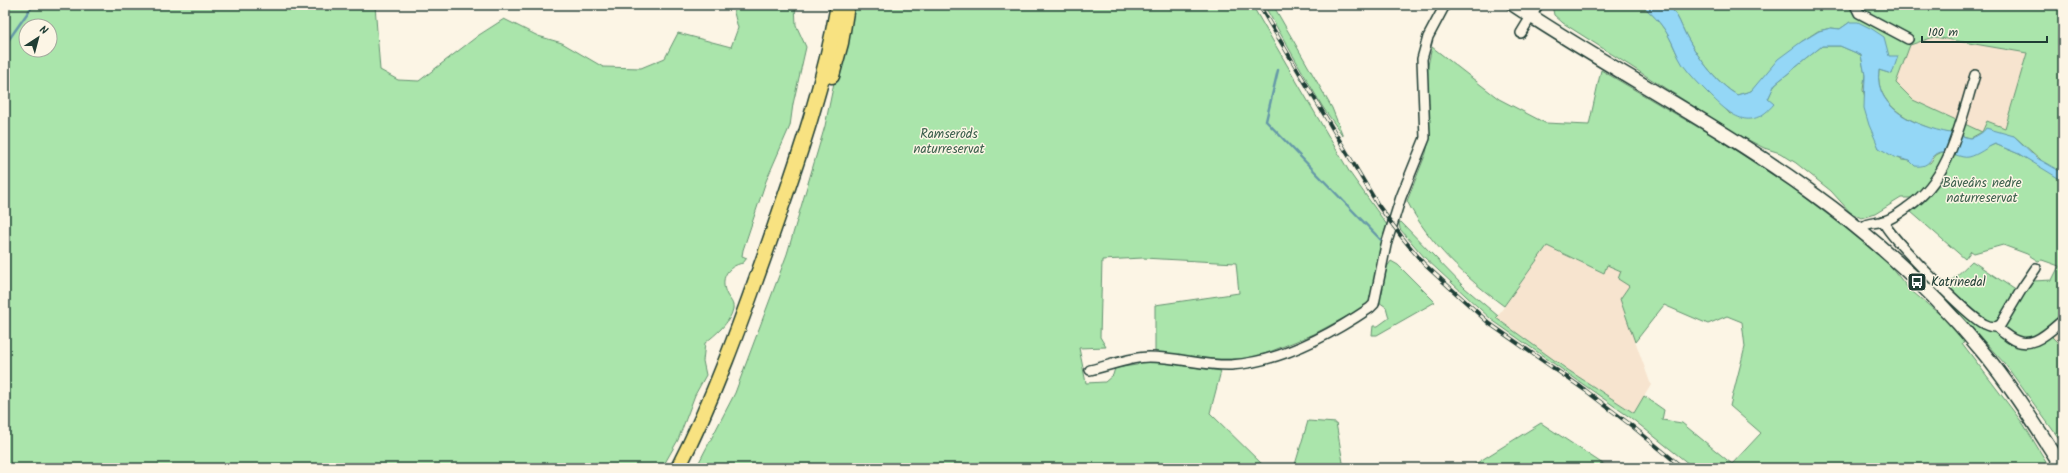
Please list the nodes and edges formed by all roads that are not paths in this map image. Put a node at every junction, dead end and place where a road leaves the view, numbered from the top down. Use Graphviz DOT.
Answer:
graph roads {
  1 [pos="838,5"];
  2 [pos="847,5"];
  3 [pos="1445,5"];
  4 [pos="1514,5"];
  5 [pos="1538,5"];
  6 [pos="1855,5"];
  7 [pos="1531,17"];
  8 [pos="1521,33"];
  9 [pos="1908,40"];
  10 [pos="1975,75"];
  11 [pos="1883,221"];
  12 [pos="1860,230"];
  13 [pos="2036,268"];
  14 [pos="2063,320"];
  15 [pos="1997,327"];
  16 [pos="1090,370"];
  17 [pos="678,468"];
  18 [pos="688,468"];
  19 [pos="2062,468"];
  1 -- 17 [label="main road"];
  2 -- 18 [label="main road"];
  3 -- 16 [label="street"];
  4 -- 7 [label="street"];
  5 -- 7 [label="street"];
  6 -- 9 [label="street"];
  7 -- 8 [label="street"];
  7 -- 12 [label="street"];
  10 -- 11 [label="street"];
  11 -- 12 [label="street"];
  11 -- 15 [label="street"];
  12 -- 19 [label="street"];
  13 -- 15 [label="street"];
  14 -- 15 [label="street"];
}
